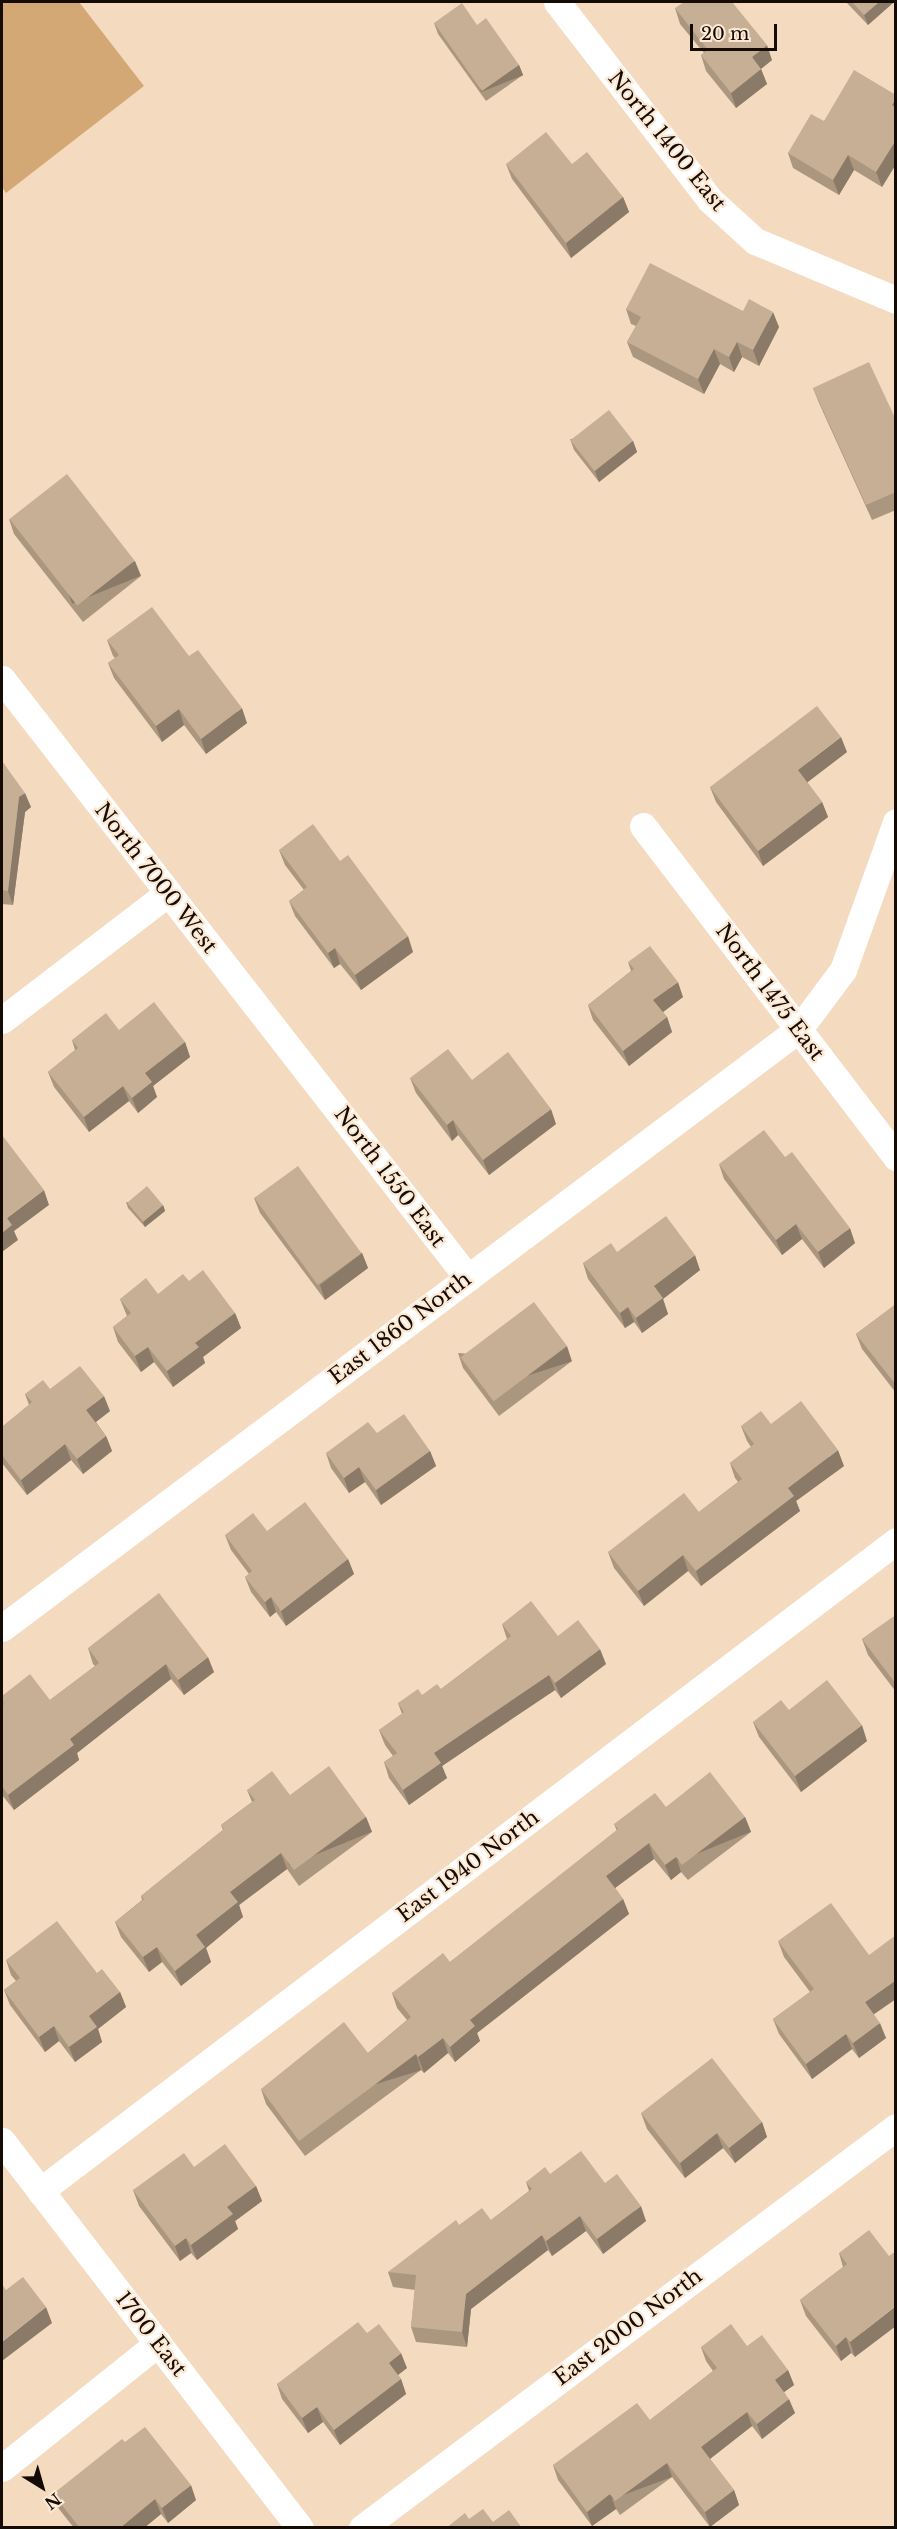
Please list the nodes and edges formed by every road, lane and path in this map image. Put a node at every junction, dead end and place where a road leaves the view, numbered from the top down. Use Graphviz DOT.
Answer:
graph roads {
  1 [pos="557,2"];
  2 [pos="896,300"];
  3 [pos="2,679"];
  4 [pos="896,822"];
  5 [pos="643,826"];
  6 [pos="168,893"];
  7 [pos="2,1020"];
  8 [pos="799,1029"];
  9 [pos="313,1076"];
  10 [pos="896,1157"];
  11 [pos="468,1278"];
  12 [pos="896,1541"];
  13 [pos="2,1628"];
  14 [pos="896,2127"];
  15 [pos="2,2141"];
  16 [pos="40,2191"];
  17 [pos="158,2343"];
  18 [pos="2,2468"];
  19 [pos="300,2528"];
  20 [pos="362,2528"];
  1 -- 2 [label="street, North 1400 East"];
  3 -- 6 [label="street, North 7000 West"];
  4 -- 8 [label="street"];
  5 -- 8 [label="street, North 1475 East"];
  6 -- 7 [label="street"];
  6 -- 9 [label="street, North 7000 West"];
  8 -- 10 [label="street, North 1475 East"];
  8 -- 11 [label="street, East 1860 North"];
  9 -- 11 [label="street, North 1550 East"];
  11 -- 13 [label="street, East 1860 North"];
  12 -- 16 [label="street, East 1940 North"];
  14 -- 20 [label="street, East 2000 North"];
  15 -- 16 [label="street, 1700 East"];
  16 -- 17 [label="street, 1700 East"];
  17 -- 18 [label="street"];
  17 -- 19 [label="street, 1700 East"];
}
